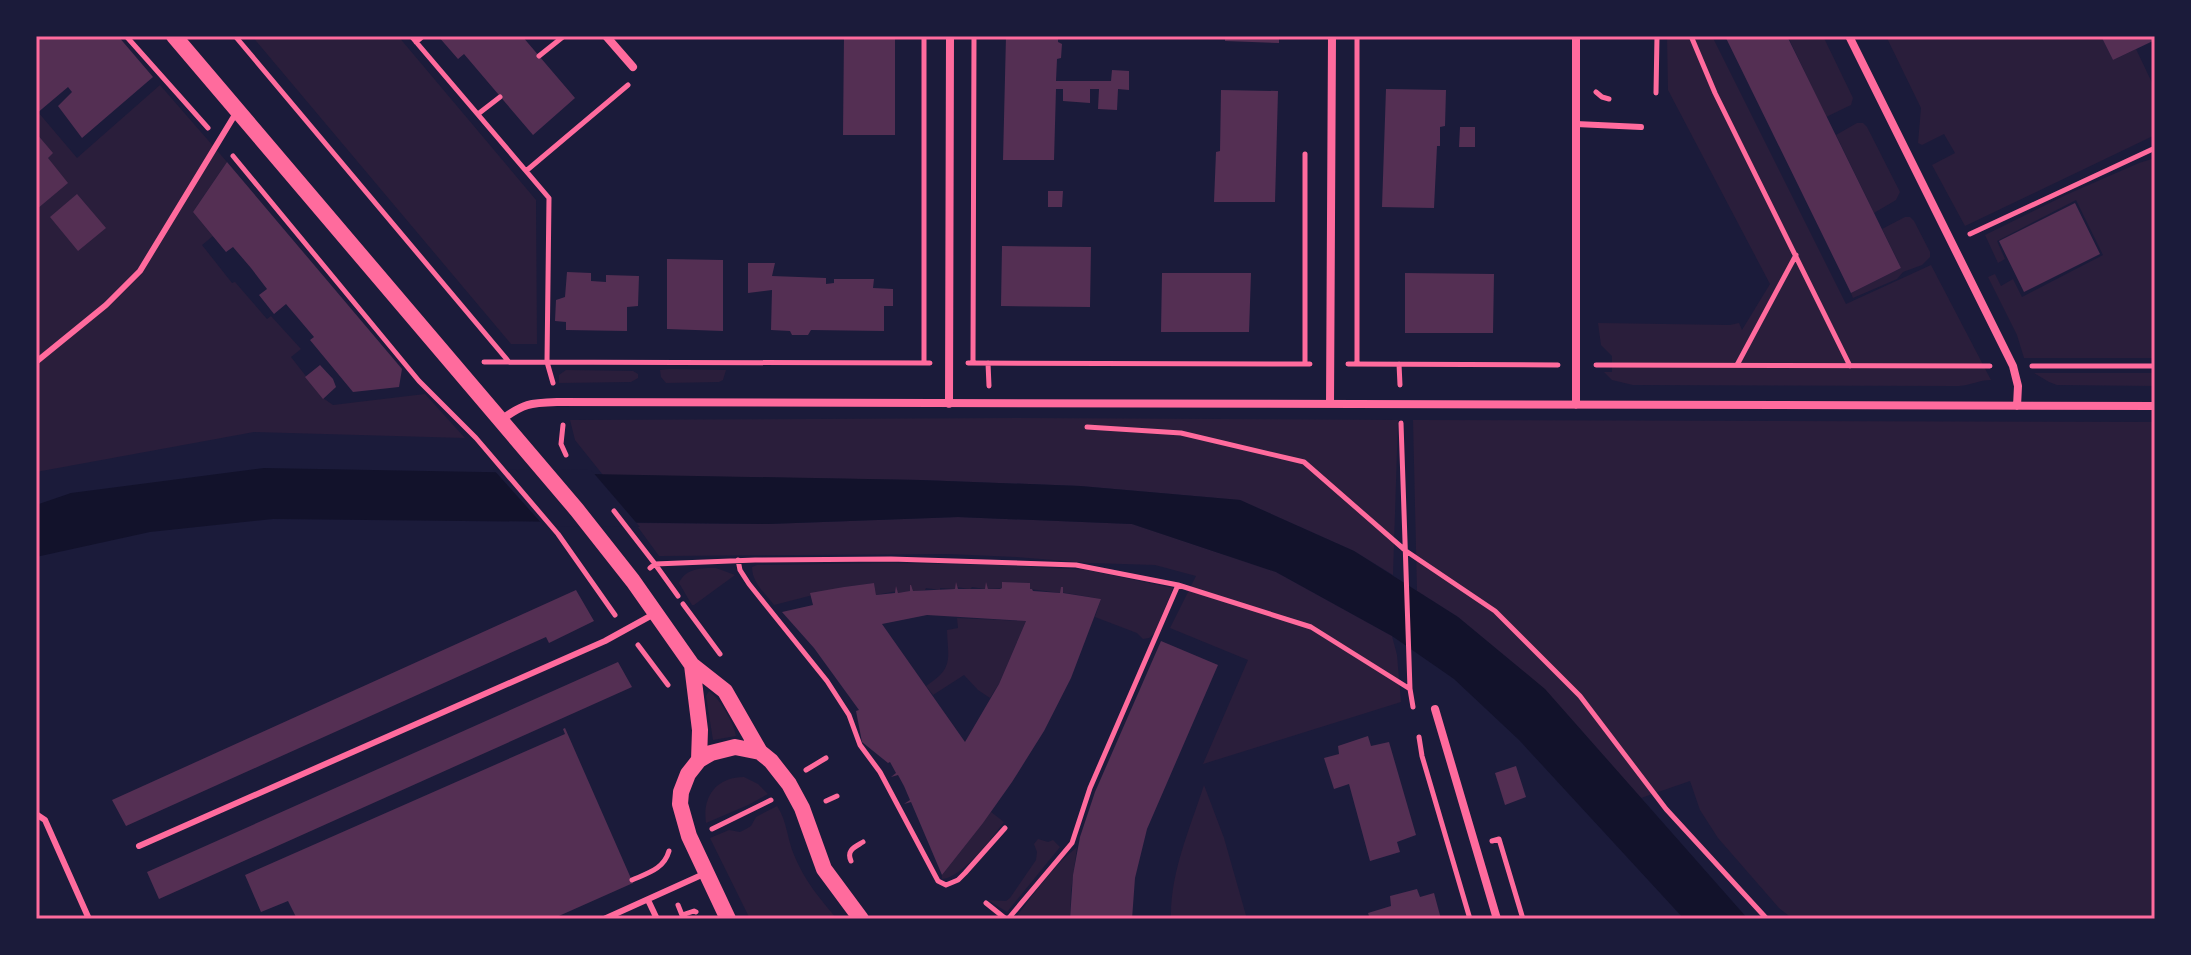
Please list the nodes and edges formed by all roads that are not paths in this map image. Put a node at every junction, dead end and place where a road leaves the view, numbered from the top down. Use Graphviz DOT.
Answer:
graph roads {
  1 [pos="174,36"];
  2 [pos="606,36"];
  3 [pos="950,36"];
  4 [pos="1332,36"];
  5 [pos="1576,36"];
  6 [pos="1849,36"];
  7 [pos="633,67"];
  8 [pos="237,110"];
  9 [pos="1576,124"];
  10 [pos="1641,127"];
  11 [pos="36,362"];
  12 [pos="949,404"];
  13 [pos="1330,404"];
  14 [pos="1576,405"];
  15 [pos="2017,406"];
  16 [pos="2155,406"];
  17 [pos="501,421"];
  18 [pos="656,613"];
  19 [pos="692,665"];
  20 [pos="1435,709"];
  21 [pos="760,752"];
  22 [pos="699,760"];
  23 [pos="36,814"];
  24 [pos="139,846"];
  25 [pos="707,873"];
  26 [pos="648,900"];
  27 [pos="89,919"];
  28 [pos="604,919"];
  29 [pos="657,919"];
  30 [pos="728,919"];
  31 [pos="861,919"];
  32 [pos="1497,919"];
  1 -- 8 [label="main road"];
  2 -- 7 [label="street"];
  3 -- 12 [label="street"];
  4 -- 13 [label="street"];
  5 -- 9 [label="street"];
  6 -- 15 [label="street"];
  8 -- 11 [label="lane"];
  8 -- 17 [label="main road"];
  9 -- 10 [label="lane"];
  9 -- 14 [label="street"];
  12 -- 13 [label="street"];
  12 -- 17 [label="street"];
  13 -- 14 [label="street"];
  14 -- 15 [label="street"];
  15 -- 16 [label="street"];
  17 -- 18 [label="main road"];
  18 -- 19 [label="main road"];
  18 -- 24 [label="lane"];
  19 -- 21 [label="main road"];
  19 -- 22 [label="main road"];
  20 -- 32 [label="street"];
  21 -- 22 [label="main road"];
  21 -- 31 [label="main road"];
  22 -- 25 [label="main road"];
  23 -- 27 [label="lane"];
  25 -- 26 [label="lane"];
  25 -- 30 [label="main road"];
  26 -- 28 [label="lane"];
  26 -- 29 [label="lane"];
}
